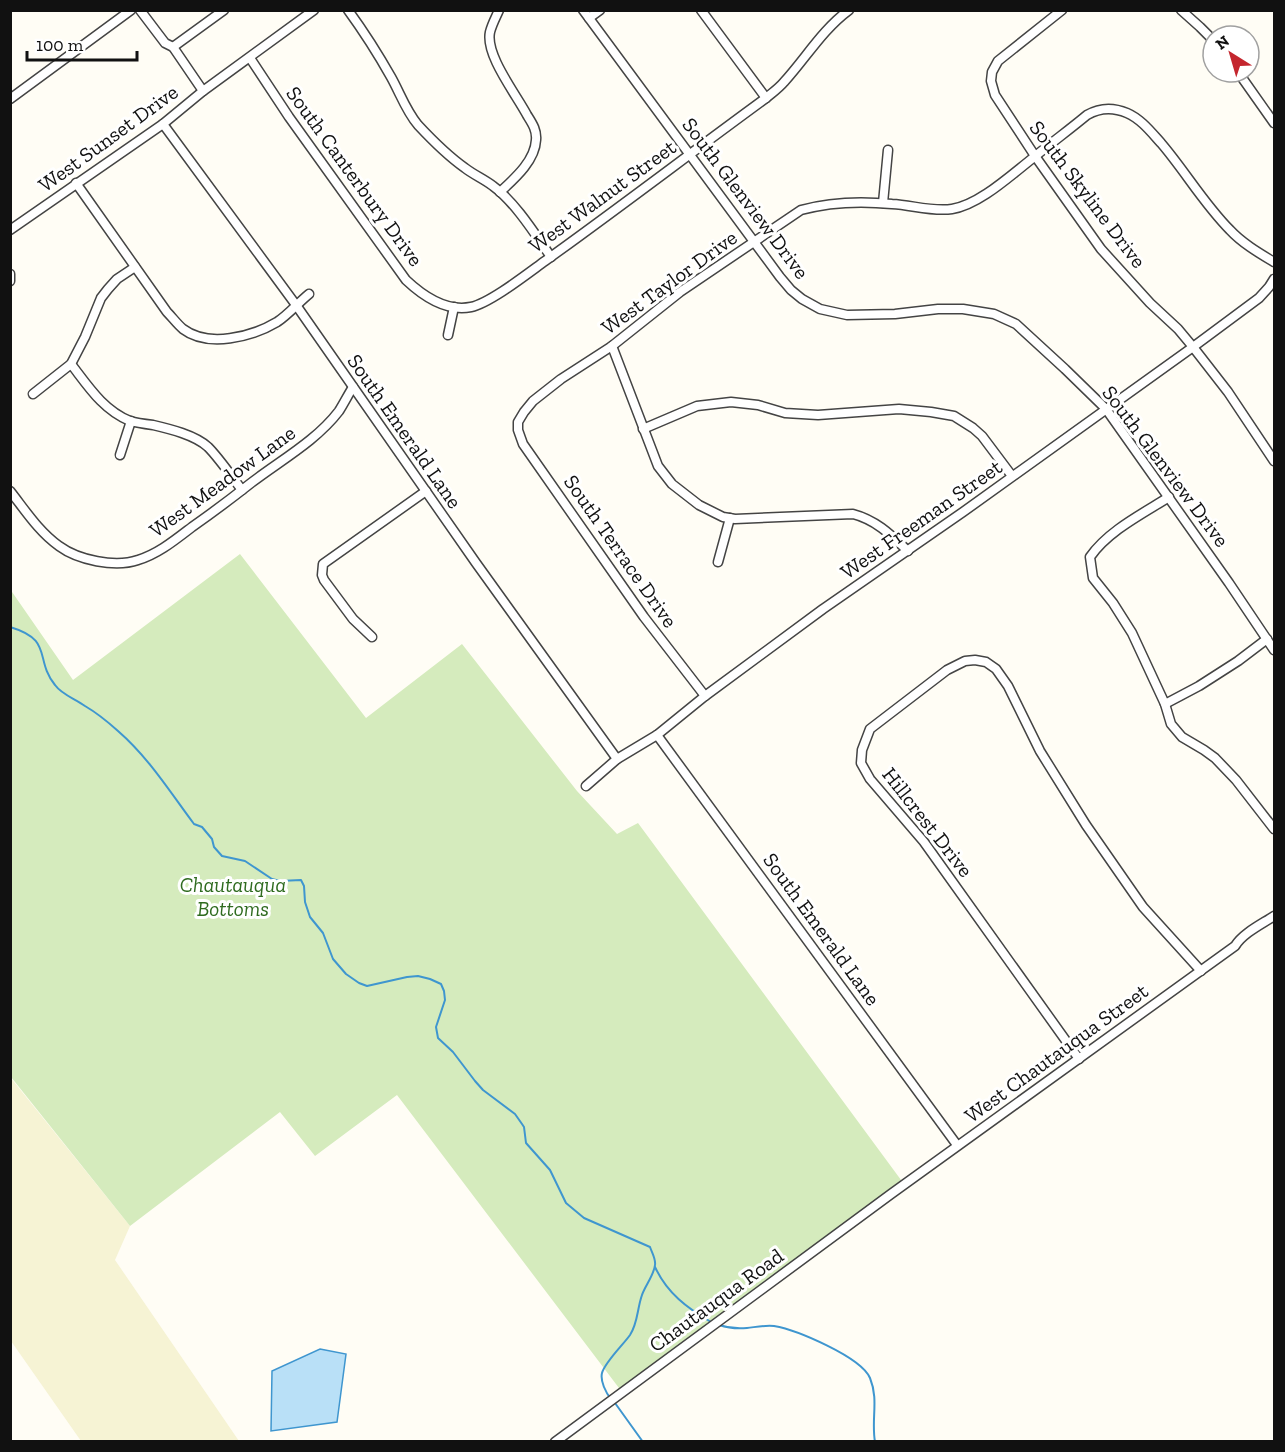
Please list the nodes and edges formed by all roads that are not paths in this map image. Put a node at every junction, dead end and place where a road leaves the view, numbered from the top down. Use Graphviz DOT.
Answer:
graph roads {
  1 [pos="130,10"];
  2 [pos="140,10"];
  3 [pos="224,10"];
  4 [pos="314,10"];
  5 [pos="348,10"];
  6 [pos="500,10"];
  7 [pos="583,10"];
  8 [pos="600,10"];
  9 [pos="701,10"];
  10 [pos="1062,10"];
  11 [pos="1181,10"];
  12 [pos="843,12"];
  13 [pos="589,18"];
  14 [pos="1201,28"];
  15 [pos="173,46"];
  16 [pos="250,58"];
  17 [pos="1247,84"];
  18 [pos="203,91"];
  19 [pos="766,98"];
  20 [pos="10,99"];
  21 [pos="1275,123"];
  22 [pos="163,124"];
  23 [pos="888,150"];
  24 [pos="690,154"];
  25 [pos="1035,156"];
  26 [pos="76,183"];
  27 [pos="500,192"];
  28 [pos="883,203"];
  29 [pos="10,230"];
  30 [pos="754,242"];
  31 [pos="551,257"];
  32 [pos="1275,262"];
  33 [pos="135,267"];
  34 [pos="10,274"];
  35 [pos="1275,279"];
  36 [pos="10,281"];
  37 [pos="309,294"];
  38 [pos="296,305"];
  39 [pos="476,306"];
  40 [pos="454,307"];
  41 [pos="448,335"];
  42 [pos="612,346"];
  43 [pos="1193,347"];
  44 [pos="71,364"];
  45 [pos="353,387"];
  46 [pos="33,394"];
  47 [pos="1106,409"];
  48 [pos="130,421"];
  49 [pos="518,422"];
  50 [pos="643,429"];
  51 [pos="120,455"];
  52 [pos="1275,461"];
  53 [pos="1012,476"];
  54 [pos="242,490"];
  55 [pos="10,491"];
  56 [pos="426,491"];
  57 [pos="1169,497"];
  58 [pos="730,518"];
  59 [pos="908,551"];
  60 [pos="718,562"];
  61 [pos="372,637"];
  62 [pos="1267,639"];
  63 [pos="1275,650"];
  64 [pos="705,696"];
  65 [pos="1164,704"];
  66 [pos="657,735"];
  67 [pos="617,759"];
  68 [pos="586,786"];
  69 [pos="1275,829"];
  70 [pos="1275,916"];
  71 [pos="1275,922"];
  72 [pos="1235,946"];
  73 [pos="1201,971"];
  74 [pos="1079,1059"];
  75 [pos="957,1145"];
  76 [pos="898,1188"];
  77 [pos="555,1442"];
  1 -- 20 [label="street"];
  2 -- 15 [label="street"];
  3 -- 15 [label="street"];
  4 -- 16 [label="street, West Sunset Drive"];
  5 -- 27 [label="street"];
  6 -- 27 [label="street"];
  7 -- 13 [label="street, South Glenview Drive"];
  8 -- 13 [label="street"];
  9 -- 19 [label="street"];
  10 -- 25 [label="street, South Skyline Drive"];
  11 -- 14 [label="street"];
  12 -- 19 [label="street, West Walnut Street"];
  13 -- 24 [label="street, South Glenview Drive"];
  15 -- 18 [label="street"];
  16 -- 18 [label="street, West Sunset Drive"];
  16 -- 40 [label="street, South Canterbury Drive"];
  17 -- 21 [label="street"];
  18 -- 22 [label="street, West Sunset Drive"];
  19 -- 24 [label="street, West Walnut Street"];
  22 -- 26 [label="street, West Sunset Drive"];
  22 -- 38 [label="street, South Emerald Lane"];
  23 -- 28 [label="street"];
  24 -- 30 [label="street, South Glenview Drive"];
  24 -- 31 [label="street, West Walnut Street"];
  25 -- 28 [label="street, West Taylor Drive"];
  25 -- 32 [label="street, West Taylor Drive"];
  25 -- 43 [label="street, South Skyline Drive"];
  26 -- 29 [label="street, West Sunset Drive"];
  26 -- 33 [label="street"];
  27 -- 31 [label="street"];
  28 -- 30 [label="street, West Taylor Drive"];
  30 -- 42 [label="street, West Taylor Drive"];
  30 -- 47 [label="street, South Glenview Drive"];
  31 -- 39 [label="street, West Walnut Street"];
  33 -- 38 [label="street"];
  33 -- 44 [label="street"];
  34 -- 36 [label="street"];
  35 -- 43 [label="street, West Freeman Street"];
  37 -- 38 [label="street"];
  38 -- 45 [label="street, South Emerald Lane"];
  39 -- 40 [label="street, South Canterbury Drive"];
  40 -- 41 [label="street"];
  42 -- 49 [label="street, West Taylor Drive"];
  42 -- 50 [label="street"];
  43 -- 47 [label="street, West Freeman Street"];
  43 -- 52 [label="street, South Skyline Drive"];
  44 -- 46 [label="street"];
  44 -- 48 [label="street"];
  45 -- 54 [label="street, West Meadow Lane"];
  45 -- 56 [label="street, South Emerald Lane"];
  47 -- 53 [label="street, West Freeman Street"];
  47 -- 57 [label="street, South Glenview Drive"];
  48 -- 51 [label="street"];
  48 -- 54 [label="street"];
  49 -- 64 [label="street, South Terrace Drive"];
  50 -- 53 [label="street"];
  50 -- 58 [label="street"];
  53 -- 59 [label="street, West Freeman Street"];
  54 -- 55 [label="street, West Meadow Lane"];
  56 -- 61 [label="street"];
  56 -- 67 [label="street, South Emerald Lane"];
  57 -- 62 [label="street, South Glenview Drive"];
  57 -- 65 [label="street"];
  58 -- 59 [label="street"];
  58 -- 60 [label="street"];
  59 -- 64 [label="street, West Freeman Street"];
  62 -- 63 [label="street, South Glenview Drive"];
  62 -- 65 [label="street"];
  64 -- 66 [label="street, West Freeman Street"];
  65 -- 69 [label="street"];
  66 -- 67 [label="street, West Freeman Street"];
  66 -- 75 [label="street, South Emerald Lane"];
  67 -- 68 [label="street, West Freeman Street"];
  70 -- 72 [label="street, West Chautauqua Street"];
  71 -- 72 [label="street, West Chautauqua Street"];
  72 -- 73 [label="street, West Chautauqua Street"];
  73 -- 74 [label="street, West Chautauqua Street"];
  73 -- 74 [label="street, Hillcrest Drive"];
  74 -- 75 [label="street, West Chautauqua Street"];
  75 -- 76 [label="street, West Chautauqua Street"];
  76 -- 77 [label="street, Chautauqua Road"];
}
